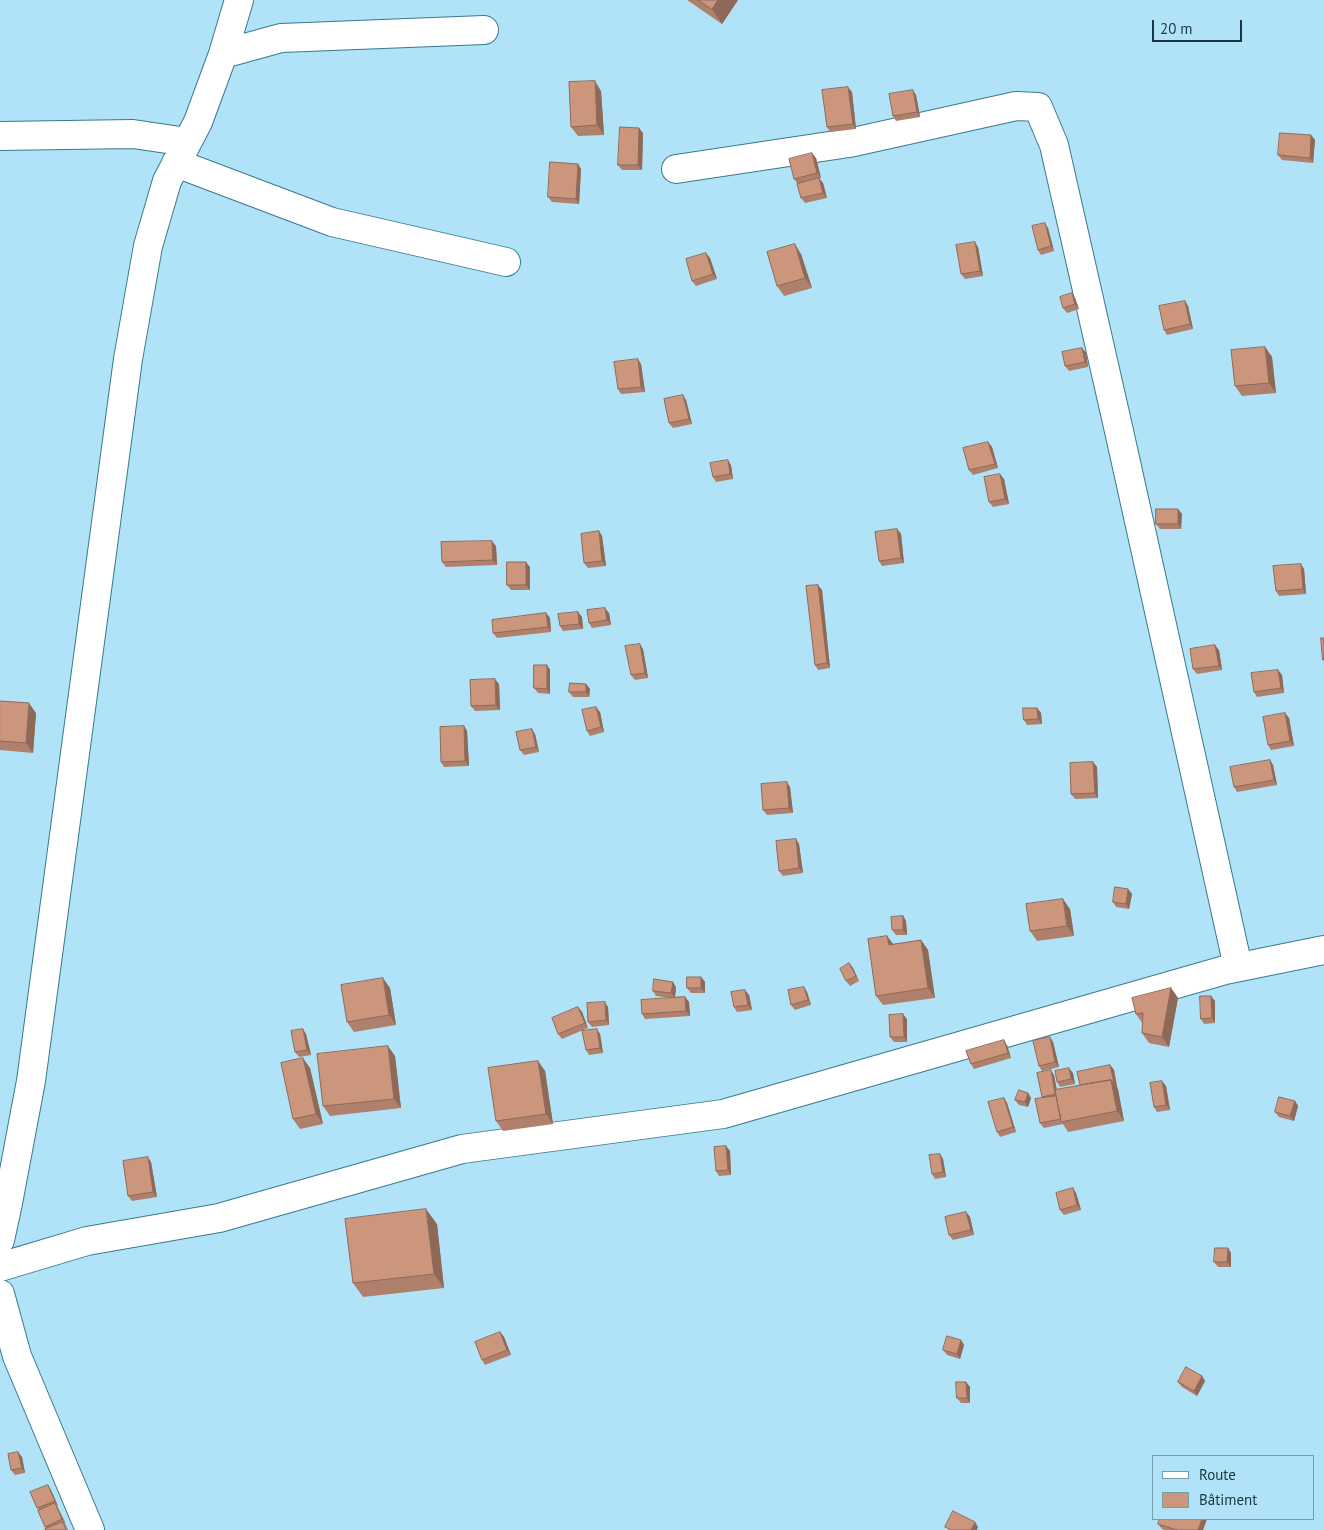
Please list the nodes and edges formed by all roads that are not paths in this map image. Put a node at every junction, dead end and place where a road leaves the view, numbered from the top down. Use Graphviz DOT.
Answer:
graph roads {
  1 [pos="239,0"];
  2 [pos="484,30"];
  3 [pos="223,54"];
  4 [pos="0,136"];
  5 [pos="182,153"];
  6 [pos="676,169"];
  7 [pos="506,262"];
  8 [pos="1324,950"];
  9 [pos="1238,968"];
  10 [pos="0,1240"];
  11 [pos="0,1267"];
  12 [pos="0,1294"];
  13 [pos="90,1530"];
  1 -- 3 [label="street"];
  2 -- 3 [label="street"];
  3 -- 5 [label="street"];
  4 -- 5 [label="street"];
  5 -- 7 [label="street"];
  5 -- 10 [label="street"];
  6 -- 9 [label="street"];
  8 -- 9 [label="street"];
  9 -- 11 [label="street"];
  12 -- 13 [label="street"];
}
